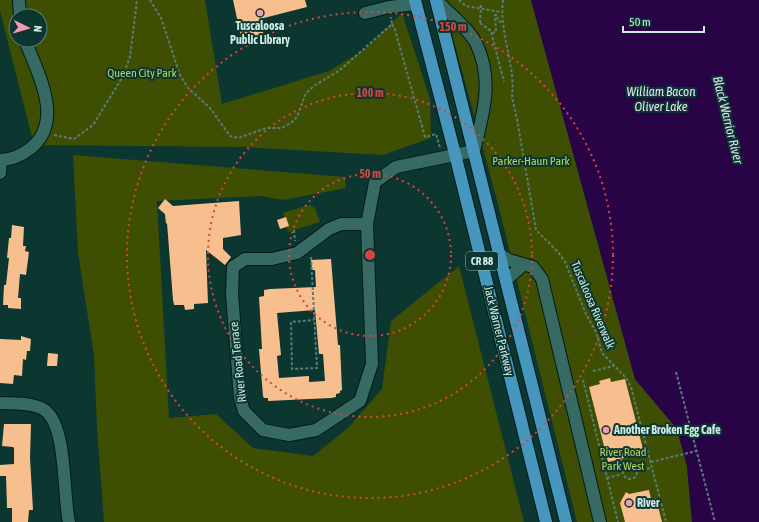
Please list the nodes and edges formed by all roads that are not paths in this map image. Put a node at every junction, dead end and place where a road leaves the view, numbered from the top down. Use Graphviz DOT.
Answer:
graph roads {
  1 [pos="436,0"];
  2 [pos="416,2"];
  3 [pos="365,13"];
  4 [pos="28,48"];
  5 [pos="474,151"];
  6 [pos="455,154"];
  7 [pos="1,161"];
  8 [pos="0,173"];
  9 [pos="367,224"];
  10 [pos="499,254"];
  11 [pos="523,266"];
  12 [pos="506,280"];
  13 [pos="0,403"];
  14 [pos="69,522"];
  15 [pos="546,522"];
  16 [pos="566,522"];
  17 [pos="600,522"];
  1 -- 5 [label="main road, Jack Warner Parkway"];
  1 -- 5 [label="street"];
  2 -- 3 [label="street"];
  2 -- 6 [label="main road, Jack Warner Parkway / CR 88"];
  4 -- 7 [label="street"];
  5 -- 6 [label="street, River Road Terrace"];
  5 -- 10 [label="main road, Jack Warner Parkway"];
  6 -- 9 [label="street, River Road Terrace"];
  6 -- 15 [label="main road, Jack Warner Parkway / CR 88"];
  7 -- 8 [label="street"];
  9 -- 9 [label="street, River Road Terrace"];
  10 -- 11 [label="street"];
  10 -- 12 [label="main road, Jack Warner Parkway"];
  11 -- 12 [label="street"];
  11 -- 17 [label="street"];
  12 -- 16 [label="main road, Jack Warner Parkway"];
  13 -- 14 [label="street"];
}
